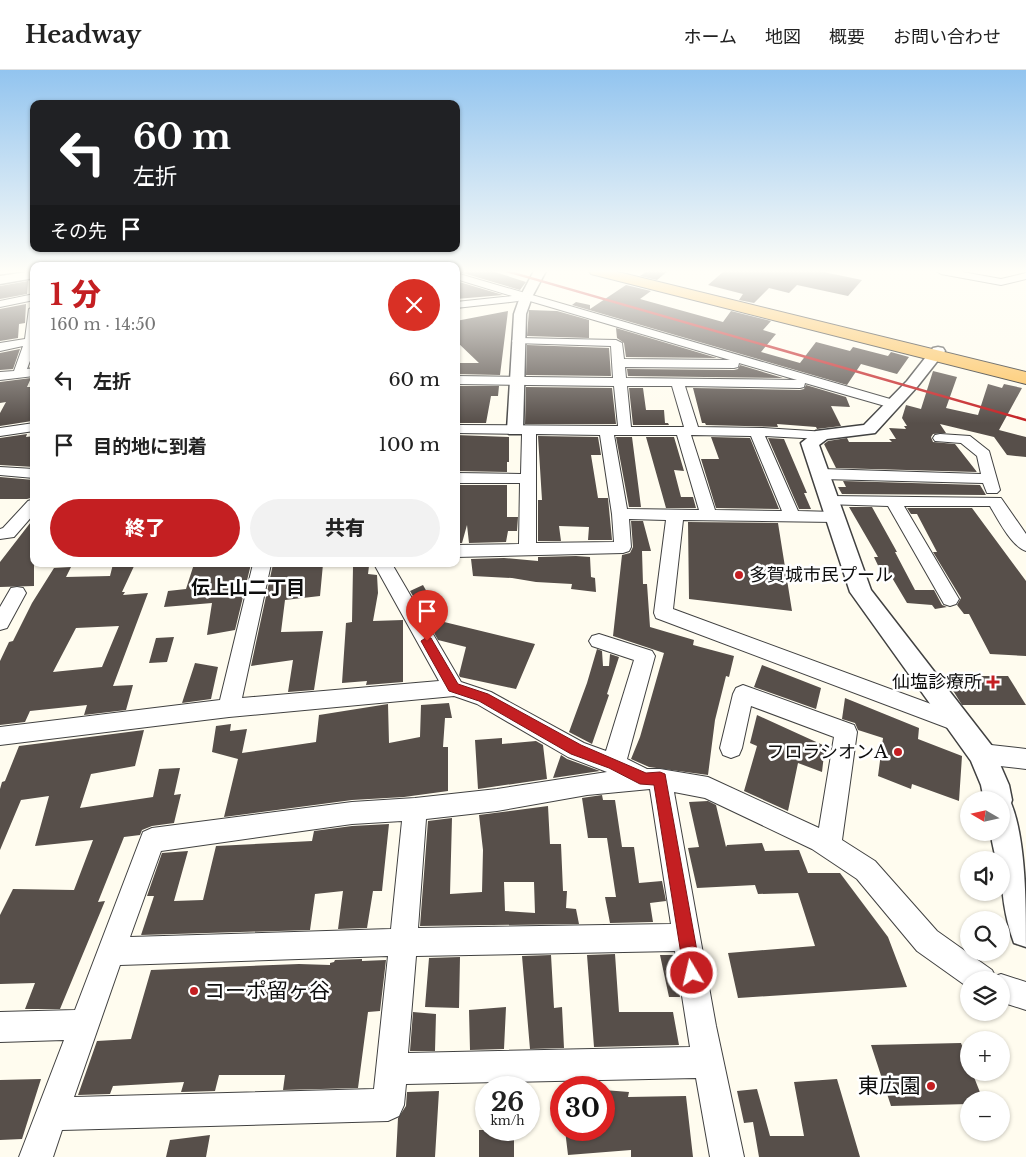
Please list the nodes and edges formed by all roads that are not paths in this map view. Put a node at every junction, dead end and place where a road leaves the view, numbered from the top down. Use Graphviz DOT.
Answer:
graph roads {
  1 [pos="519,322"];
  2 [pos="610,322"];
  3 [pos="806,322"];
  4 [pos="813,322"];
  5 [pos="30,341"];
  6 [pos="518,341"];
  7 [pos="30,346"];
  8 [pos="0,347"];
  9 [pos="936,353"];
  10 [pos="618,362"];
  11 [pos="758,365"];
  12 [pos="1026,372"];
  13 [pos="30,373"];
  14 [pos="19,374"];
  15 [pos="0,376"];
  16 [pos="1026,378"];
  17 [pos="460,380"];
  18 [pos="518,381"];
  19 [pos="620,382"];
  20 [pos="677,382"];
  21 [pos="824,384"];
  22 [pos="892,404"];
  23 [pos="30,428"];
  24 [pos="460,429"];
  25 [pos="522,430"];
  26 [pos="606,431"];
  27 [pos="625,431"];
  28 [pos="687,431"];
  29 [pos="0,432"];
  30 [pos="756,432"];
  31 [pos="822,435"];
  32 [pos="940,438"];
  33 [pos="0,471"];
  34 [pos="30,474"];
  35 [pos="820,474"];
  36 [pos="460,478"];
  37 [pos="528,479"];
  38 [pos="990,479"];
  39 [pos="893,501"];
  40 [pos="995,501"];
  41 [pos="30,508"];
  42 [pos="832,509"];
  43 [pos="620,514"];
  44 [pos="675,515"];
  45 [pos="708,515"];
  46 [pos="792,516"];
  47 [pos="0,534"];
  48 [pos="1026,545"];
  49 [pos="526,549"];
  50 [pos="460,551"];
  51 [pos="261,567"];
  52 [pos="385,567"];
  53 [pos="17,593"];
  54 [pos="950,599"];
  55 [pos="0,623"];
  56 [pos="599,641"];
  57 [pos="454,688"];
  58 [pos="229,708"];
  59 [pos="961,724"];
  60 [pos="0,736"];
  61 [pos="731,748"];
  62 [pos="982,754"];
  63 [pos="1026,760"];
  64 [pos="614,764"];
  65 [pos="653,779"];
  66 [pos="996,791"];
  67 [pos="415,809"];
  68 [pos="1010,836"];
  69 [pos="829,846"];
  70 [pos="1019,858"];
  71 [pos="1026,931"];
  72 [pos="686,937"];
  73 [pos="404,942"];
  74 [pos="111,952"];
  75 [pos="969,971"];
  76 [pos="1010,991"];
  77 [pos="1026,996"];
  78 [pos="84,1025"];
  79 [pos="0,1027"];
  80 [pos="708,1062"];
  81 [pos="392,1070"];
  82 [pos="52,1114"];
  83 [pos="36,1157"];
  84 [pos="727,1157"];
  1 -- 6 [label="street"];
  2 -- 11 [label="street"];
  3 -- 9 [label="highway"];
  4 -- 9 [label="highway"];
  5 -- 8 [label="street"];
  6 -- 10 [label="street"];
  6 -- 18 [label="street"];
  7 -- 14 [label="street"];
  9 -- 12 [label="highway"];
  9 -- 16 [label="highway"];
  9 -- 22 [label="street"];
  10 -- 11 [label="street"];
  10 -- 19 [label="street"];
  11 -- 21 [label="street"];
  13 -- 14 [label="street"];
  14 -- 15 [label="street"];
  17 -- 18 [label="street"];
  18 -- 19 [label="street"];
  18 -- 25 [label="street"];
  19 -- 20 [label="street"];
  19 -- 27 [label="street"];
  20 -- 21 [label="street"];
  20 -- 28 [label="street"];
  21 -- 22 [label="street"];
  22 -- 31 [label="street"];
  23 -- 29 [label="street"];
  24 -- 25 [label="street"];
  25 -- 26 [label="street"];
  25 -- 37 [label="street"];
  26 -- 27 [label="street"];
  26 -- 43 [label="street"];
  27 -- 28 [label="street"];
  28 -- 30 [label="street"];
  28 -- 45 [label="street"];
  30 -- 31 [label="street"];
  30 -- 46 [label="street"];
  31 -- 35 [label="street"];
  32 -- 38 [label="street"];
  33 -- 34 [label="street"];
  35 -- 38 [label="street"];
  35 -- 42 [label="street"];
  36 -- 37 [label="street"];
  37 -- 49 [label="street"];
  38 -- 40 [label="street"];
  39 -- 40 [label="street"];
  39 -- 42 [label="street"];
  39 -- 54 [label="street"];
  40 -- 48 [label="street"];
  41 -- 47 [label="street"];
  42 -- 46 [label="street"];
  42 -- 59 [label="street"];
  43 -- 44 [label="street"];
  43 -- 49 [label="street"];
  44 -- 45 [label="street"];
  44 -- 59 [label="street"];
  45 -- 46 [label="street"];
  49 -- 50 [label="street"];
  51 -- 58 [label="street"];
  52 -- 57 [label="street"];
  53 -- 55 [label="street"];
  56 -- 64 [label="street"];
  57 -- 58 [label="street"];
  57 -- 64 [label="street"];
  58 -- 60 [label="street"];
  59 -- 62 [label="street"];
  61 -- 69 [label="street"];
  62 -- 63 [label="street"];
  62 -- 66 [label="street"];
  64 -- 65 [label="street"];
  65 -- 67 [label="street"];
  65 -- 69 [label="street"];
  65 -- 72 [label="street"];
  67 -- 73 [label="street"];
  67 -- 74 [label="street"];
  68 -- 70 [label="street"];
  69 -- 75 [label="street"];
  70 -- 71 [label="street"];
  72 -- 73 [label="street"];
  72 -- 80 [label="street"];
  73 -- 74 [label="street"];
  73 -- 81 [label="street"];
  74 -- 78 [label="street"];
  76 -- 77 [label="street"];
  78 -- 79 [label="street"];
  78 -- 82 [label="street"];
  80 -- 81 [label="street"];
  80 -- 84 [label="street"];
  81 -- 82 [label="street"];
  82 -- 83 [label="street"];
}
